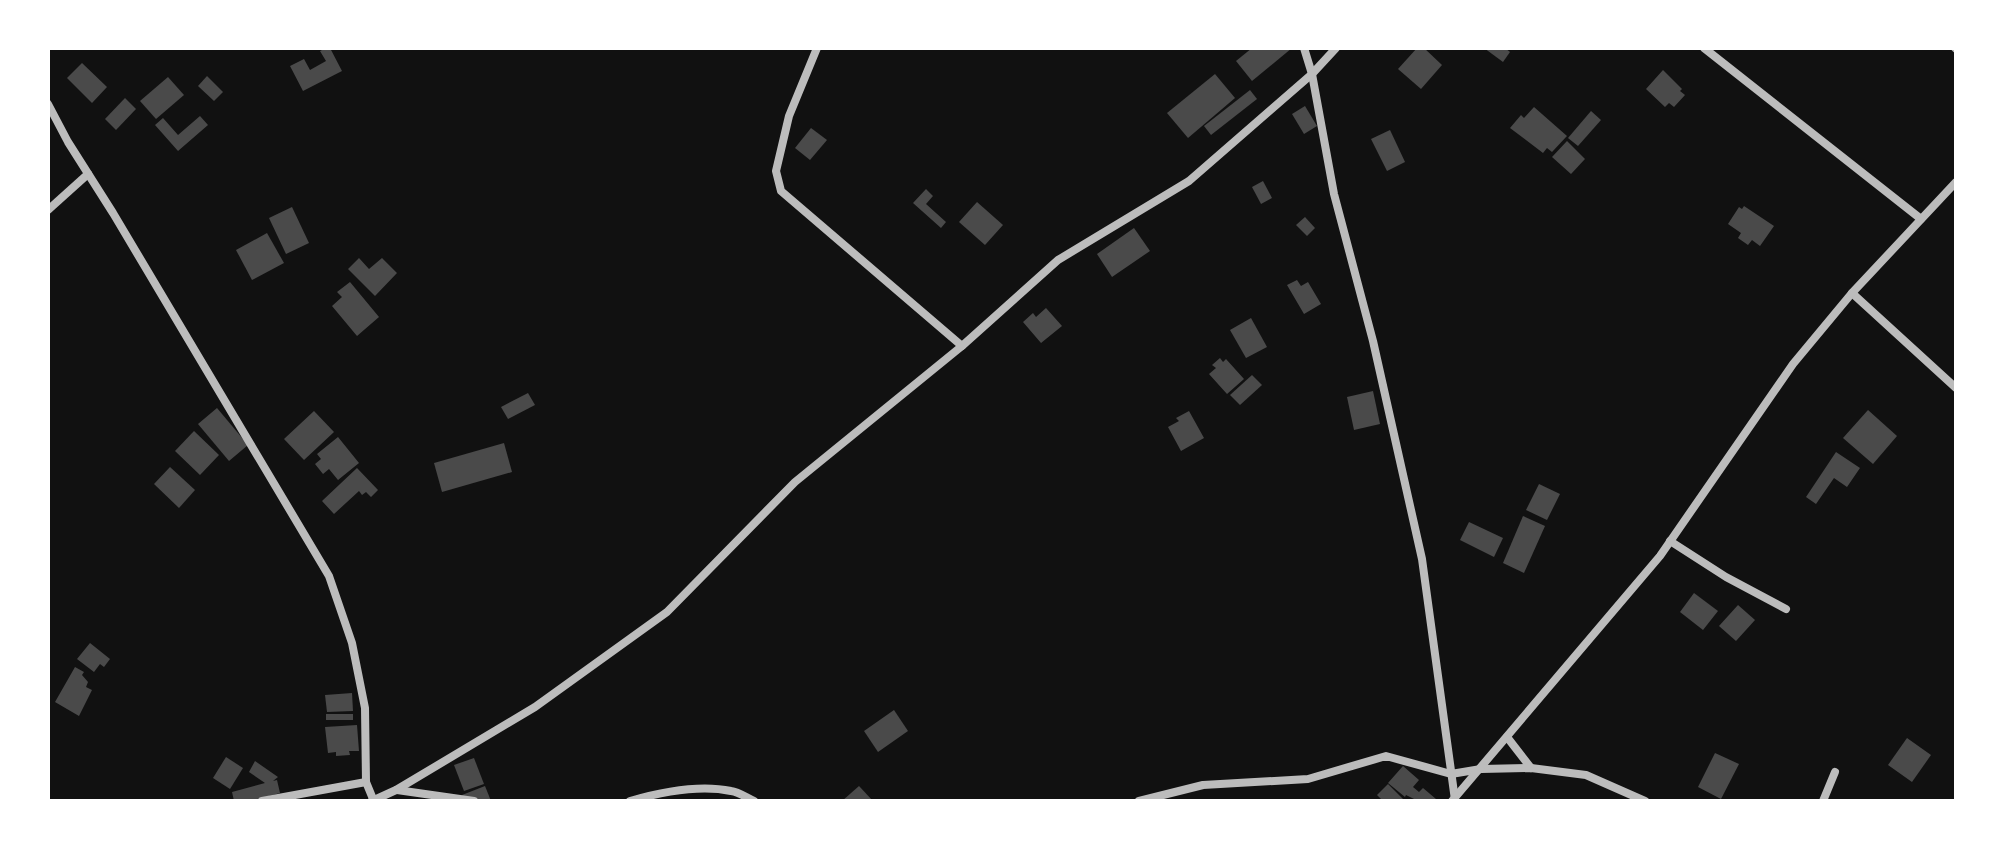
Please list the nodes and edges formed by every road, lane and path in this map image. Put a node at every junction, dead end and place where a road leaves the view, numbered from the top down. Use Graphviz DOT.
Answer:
graph roads {
  1 [pos="817,48"];
  2 [pos="1304,48"];
  3 [pos="1336,48"];
  4 [pos="1704,48"];
  5 [pos="1312,74"];
  6 [pos="48,104"];
  7 [pos="88,174"];
  8 [pos="1956,182"];
  9 [pos="48,210"];
  10 [pos="1921,219"];
  11 [pos="1852,293"];
  12 [pos="962,346"];
  13 [pos="1956,388"];
  14 [pos="1670,541"];
  15 [pos="1786,609"];
  16 [pos="1507,737"];
  17 [pos="1531,768"];
  18 [pos="1481,769"];
  19 [pos="1835,772"];
  20 [pos="1451,774"];
  21 [pos="366,782"];
  22 [pos="396,790"];
  23 [pos="372,800"];
  24 [pos="1454,800"];
  25 [pos="262,801"];
  26 [pos="474,801"];
  27 [pos="630,801"];
  28 [pos="754,801"];
  29 [pos="1139,801"];
  30 [pos="1645,801"];
  31 [pos="1823,801"];
  1 -- 12 [label="street"];
  2 -- 5 [label="street"];
  3 -- 5 [label="street"];
  4 -- 10 [label="street"];
  5 -- 12 [label="street"];
  5 -- 20 [label="street"];
  6 -- 7 [label="street"];
  7 -- 9 [label="street"];
  7 -- 21 [label="street"];
  8 -- 10 [label="street"];
  10 -- 11 [label="street"];
  11 -- 13 [label="street"];
  11 -- 14 [label="street"];
  12 -- 22 [label="street"];
  14 -- 15 [label="street"];
  14 -- 16 [label="street"];
  16 -- 17 [label="street"];
  16 -- 18 [label="street"];
  17 -- 18 [label="street"];
  17 -- 30 [label="street"];
  18 -- 20 [label="street"];
  18 -- 24 [label="street"];
  19 -- 31 [label="street"];
  20 -- 24 [label="street"];
  20 -- 29 [label="street"];
  21 -- 23 [label="street"];
  21 -- 25 [label="street"];
  22 -- 23 [label="street"];
  22 -- 26 [label="street"];
  27 -- 28 [label="street"];
}
